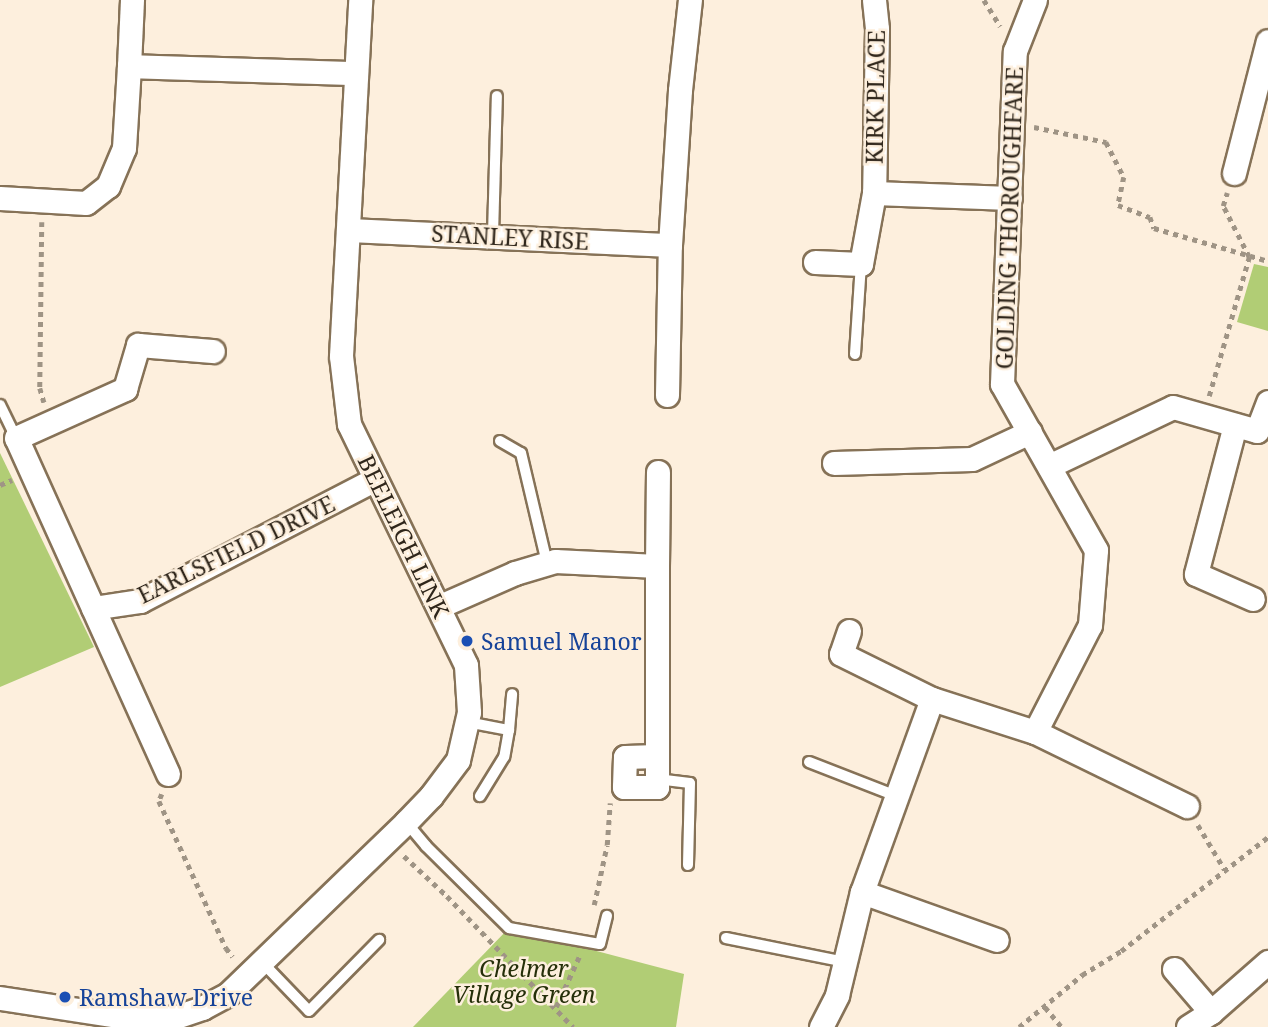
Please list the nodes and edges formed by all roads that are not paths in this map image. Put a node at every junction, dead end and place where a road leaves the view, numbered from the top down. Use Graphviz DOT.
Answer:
graph roads {
  1 [pos="132,0"];
  2 [pos="360,0"];
  3 [pos="690,0"];
  4 [pos="874,0"];
  5 [pos="1035,0"];
  6 [pos="1268,41"];
  7 [pos="129,66"];
  8 [pos="355,73"];
  9 [pos="497,96"];
  10 [pos="1234,173"];
  11 [pos="874,193"];
  12 [pos="0,198"];
  13 [pos="1010,198"];
  14 [pos="350,230"];
  15 [pos="493,234"];
  16 [pos="670,245"];
  17 [pos="815,262"];
  18 [pos="861,264"];
  19 [pos="214,351"];
  20 [pos="855,354"];
  21 [pos="667,395"];
  22 [pos="1268,402"];
  23 [pos="0,405"];
  24 [pos="1236,425"];
  25 [pos="1030,432"];
  26 [pos="16,438"];
  27 [pos="500,441"];
  28 [pos="834,463"];
  29 [pos="1049,466"];
  30 [pos="659,472"];
  31 [pos="375,479"];
  32 [pos="547,563"];
  33 [pos="657,566"];
  34 [pos="1253,599"];
  35 [pos="440,606"];
  36 [pos="93,608"];
  37 [pos="849,631"];
  38 [pos="512,694"];
  39 [pos="932,699"];
  40 [pos="467,722"];
  41 [pos="509,730"];
  42 [pos="1035,732"];
  43 [pos="809,762"];
  44 [pos="657,768"];
  45 [pos="168,774"];
  46 [pos="624,787"];
  47 [pos="480,796"];
  48 [pos="896,796"];
  49 [pos="1187,806"];
  50 [pos="406,822"];
  51 [pos="688,865"];
  52 [pos="862,892"];
  53 [pos="607,916"];
  54 [pos="726,938"];
  55 [pos="379,940"];
  56 [pos="997,940"];
  57 [pos="1268,961"];
  58 [pos="845,962"];
  59 [pos="254,968"];
  60 [pos="1174,969"];
  61 [pos="0,998"];
  62 [pos="1211,1012"];
  63 [pos="180,1022"];
  64 [pos="821,1027"];
  65 [pos="1188,1027"];
  1 -- 7 [label="street"];
  2 -- 8 [label="street, BEELEIGH LINK"];
  3 -- 16 [label="street"];
  4 -- 11 [label="street, KIRK PLACE"];
  5 -- 13 [label="street, GOLDING THOROUGHFARE"];
  6 -- 10 [label="street"];
  7 -- 8 [label="street"];
  7 -- 12 [label="street"];
  8 -- 14 [label="street, BEELEIGH LINK"];
  9 -- 15 [label="lane"];
  11 -- 13 [label="street, KIRK PLACE"];
  11 -- 18 [label="street, KIRK PLACE"];
  13 -- 25 [label="street, GOLDING THOROUGHFARE"];
  14 -- 15 [label="street, STANLEY RISE"];
  14 -- 31 [label="street, BEELEIGH LINK"];
  15 -- 16 [label="street, STANLEY RISE"];
  16 -- 21 [label="street"];
  17 -- 18 [label="street"];
  18 -- 20 [label="lane"];
  19 -- 26 [label="street"];
  22 -- 24 [label="street"];
  23 -- 26 [label="lane"];
  24 -- 29 [label="street"];
  24 -- 34 [label="street"];
  25 -- 28 [label="street"];
  25 -- 29 [label="street, GOLDING THOROUGHFARE"];
  26 -- 36 [label="street"];
  27 -- 32 [label="lane"];
  29 -- 42 [label="street, GOLDING THOROUGHFARE"];
  30 -- 33 [label="street"];
  31 -- 35 [label="street, BEELEIGH LINK"];
  31 -- 36 [label="street, EARLSFIELD DRIVE"];
  32 -- 33 [label="street"];
  32 -- 35 [label="street"];
  33 -- 44 [label="street"];
  35 -- 40 [label="street, BEELEIGH LINK"];
  36 -- 45 [label="street"];
  37 -- 39 [label="street"];
  38 -- 41 [label="lane"];
  39 -- 42 [label="street"];
  39 -- 48 [label="street"];
  40 -- 41 [label="lane"];
  40 -- 50 [label="street, BEELEIGH LINK"];
  41 -- 47 [label="lane"];
  42 -- 49 [label="street"];
  43 -- 48 [label="lane"];
  44 -- 46 [label="street"];
  44 -- 51 [label="lane"];
  48 -- 52 [label="street"];
  50 -- 53 [label="lane"];
  50 -- 59 [label="street, BEELEIGH LINK"];
  52 -- 56 [label="street"];
  52 -- 58 [label="street"];
  54 -- 58 [label="lane"];
  55 -- 59 [label="lane"];
  57 -- 62 [label="street"];
  58 -- 64 [label="street"];
  59 -- 63 [label="street, BEELEIGH LINK"];
  60 -- 62 [label="street"];
  61 -- 63 [label="street, BEELEIGH LINK"];
  62 -- 65 [label="street"];
}
